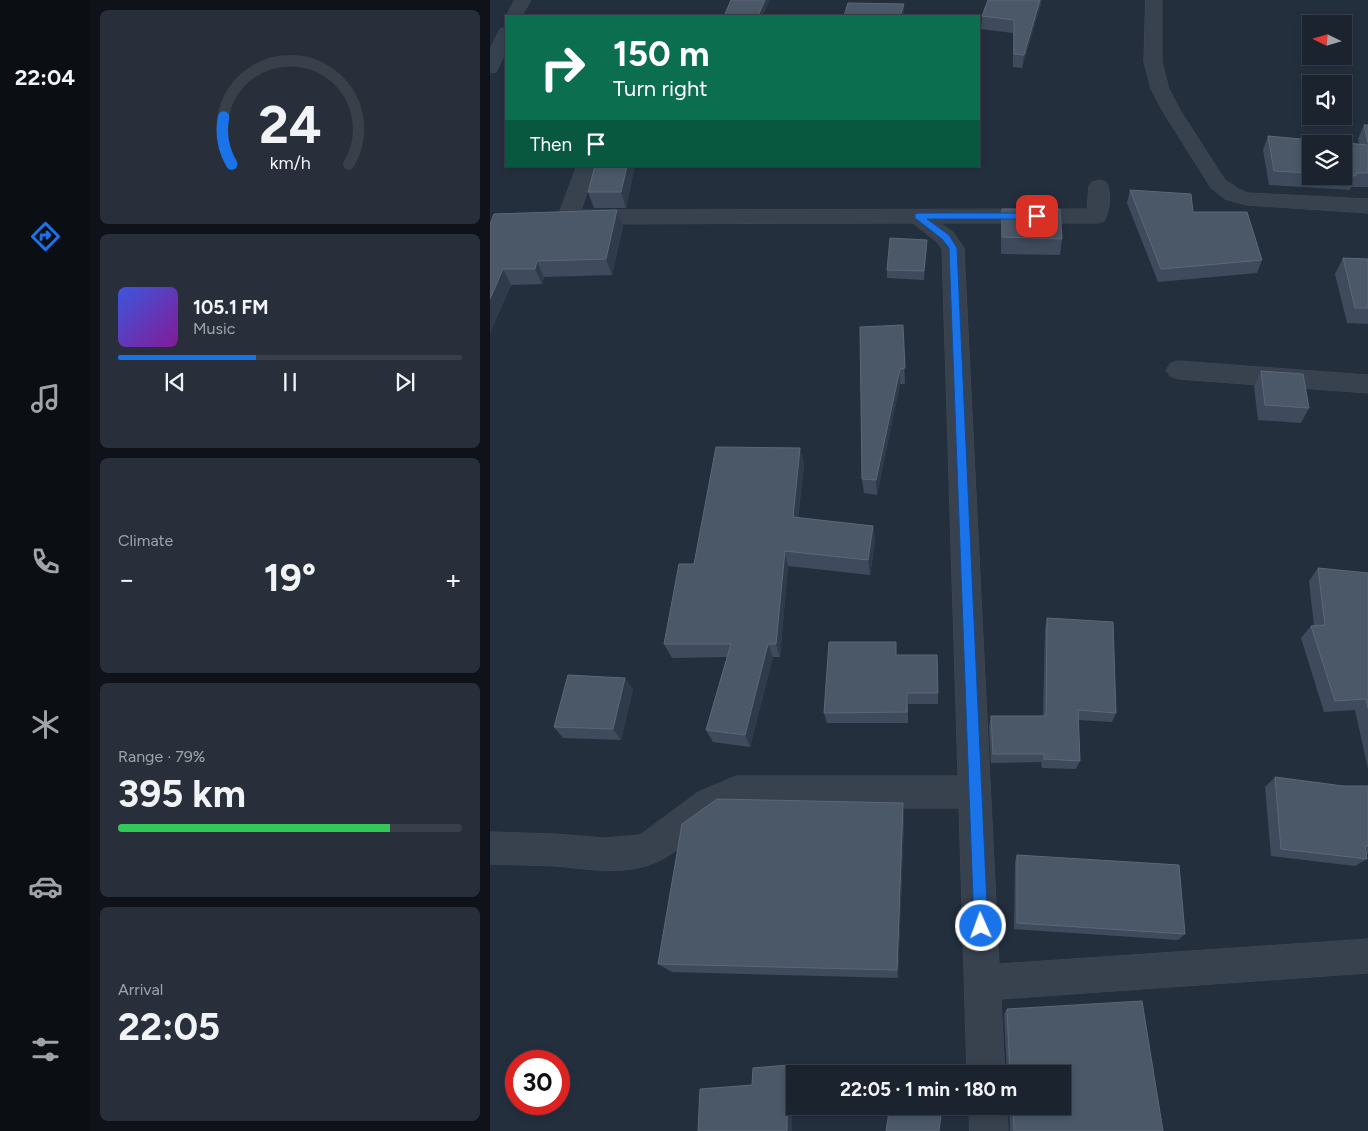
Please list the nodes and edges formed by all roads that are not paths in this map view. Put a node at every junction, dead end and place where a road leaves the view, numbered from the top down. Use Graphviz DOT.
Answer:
graph roads {
  1 [pos="523,0"];
  2 [pos="1154,0"];
  3 [pos="515,15"];
  4 [pos="505,35"];
  5 [pos="490,68"];
  6 [pos="586,167"];
  7 [pos="1100,186"];
  8 [pos="1368,206"];
  9 [pos="918,216"];
  10 [pos="1178,370"];
  11 [pos="1368,384"];
  12 [pos="976,792"];
  13 [pos="490,848"];
  14 [pos="1368,956"];
  15 [pos="983,983"];
  16 [pos="986,1065"];
  17 [pos="988,1115"];
  18 [pos="989,1131"];
  1 -- 3 [label="street"];
  2 -- 8 [label="street"];
  4 -- 5 [label="street"];
  6 -- 9 [label="street"];
  7 -- 9 [label="street"];
  9 -- 12 [label="street"];
  10 -- 11 [label="street"];
  12 -- 13 [label="street"];
  12 -- 15 [label="street"];
  14 -- 15 [label="street"];
  15 -- 16 [label="street"];
  17 -- 18 [label="street"];
}
